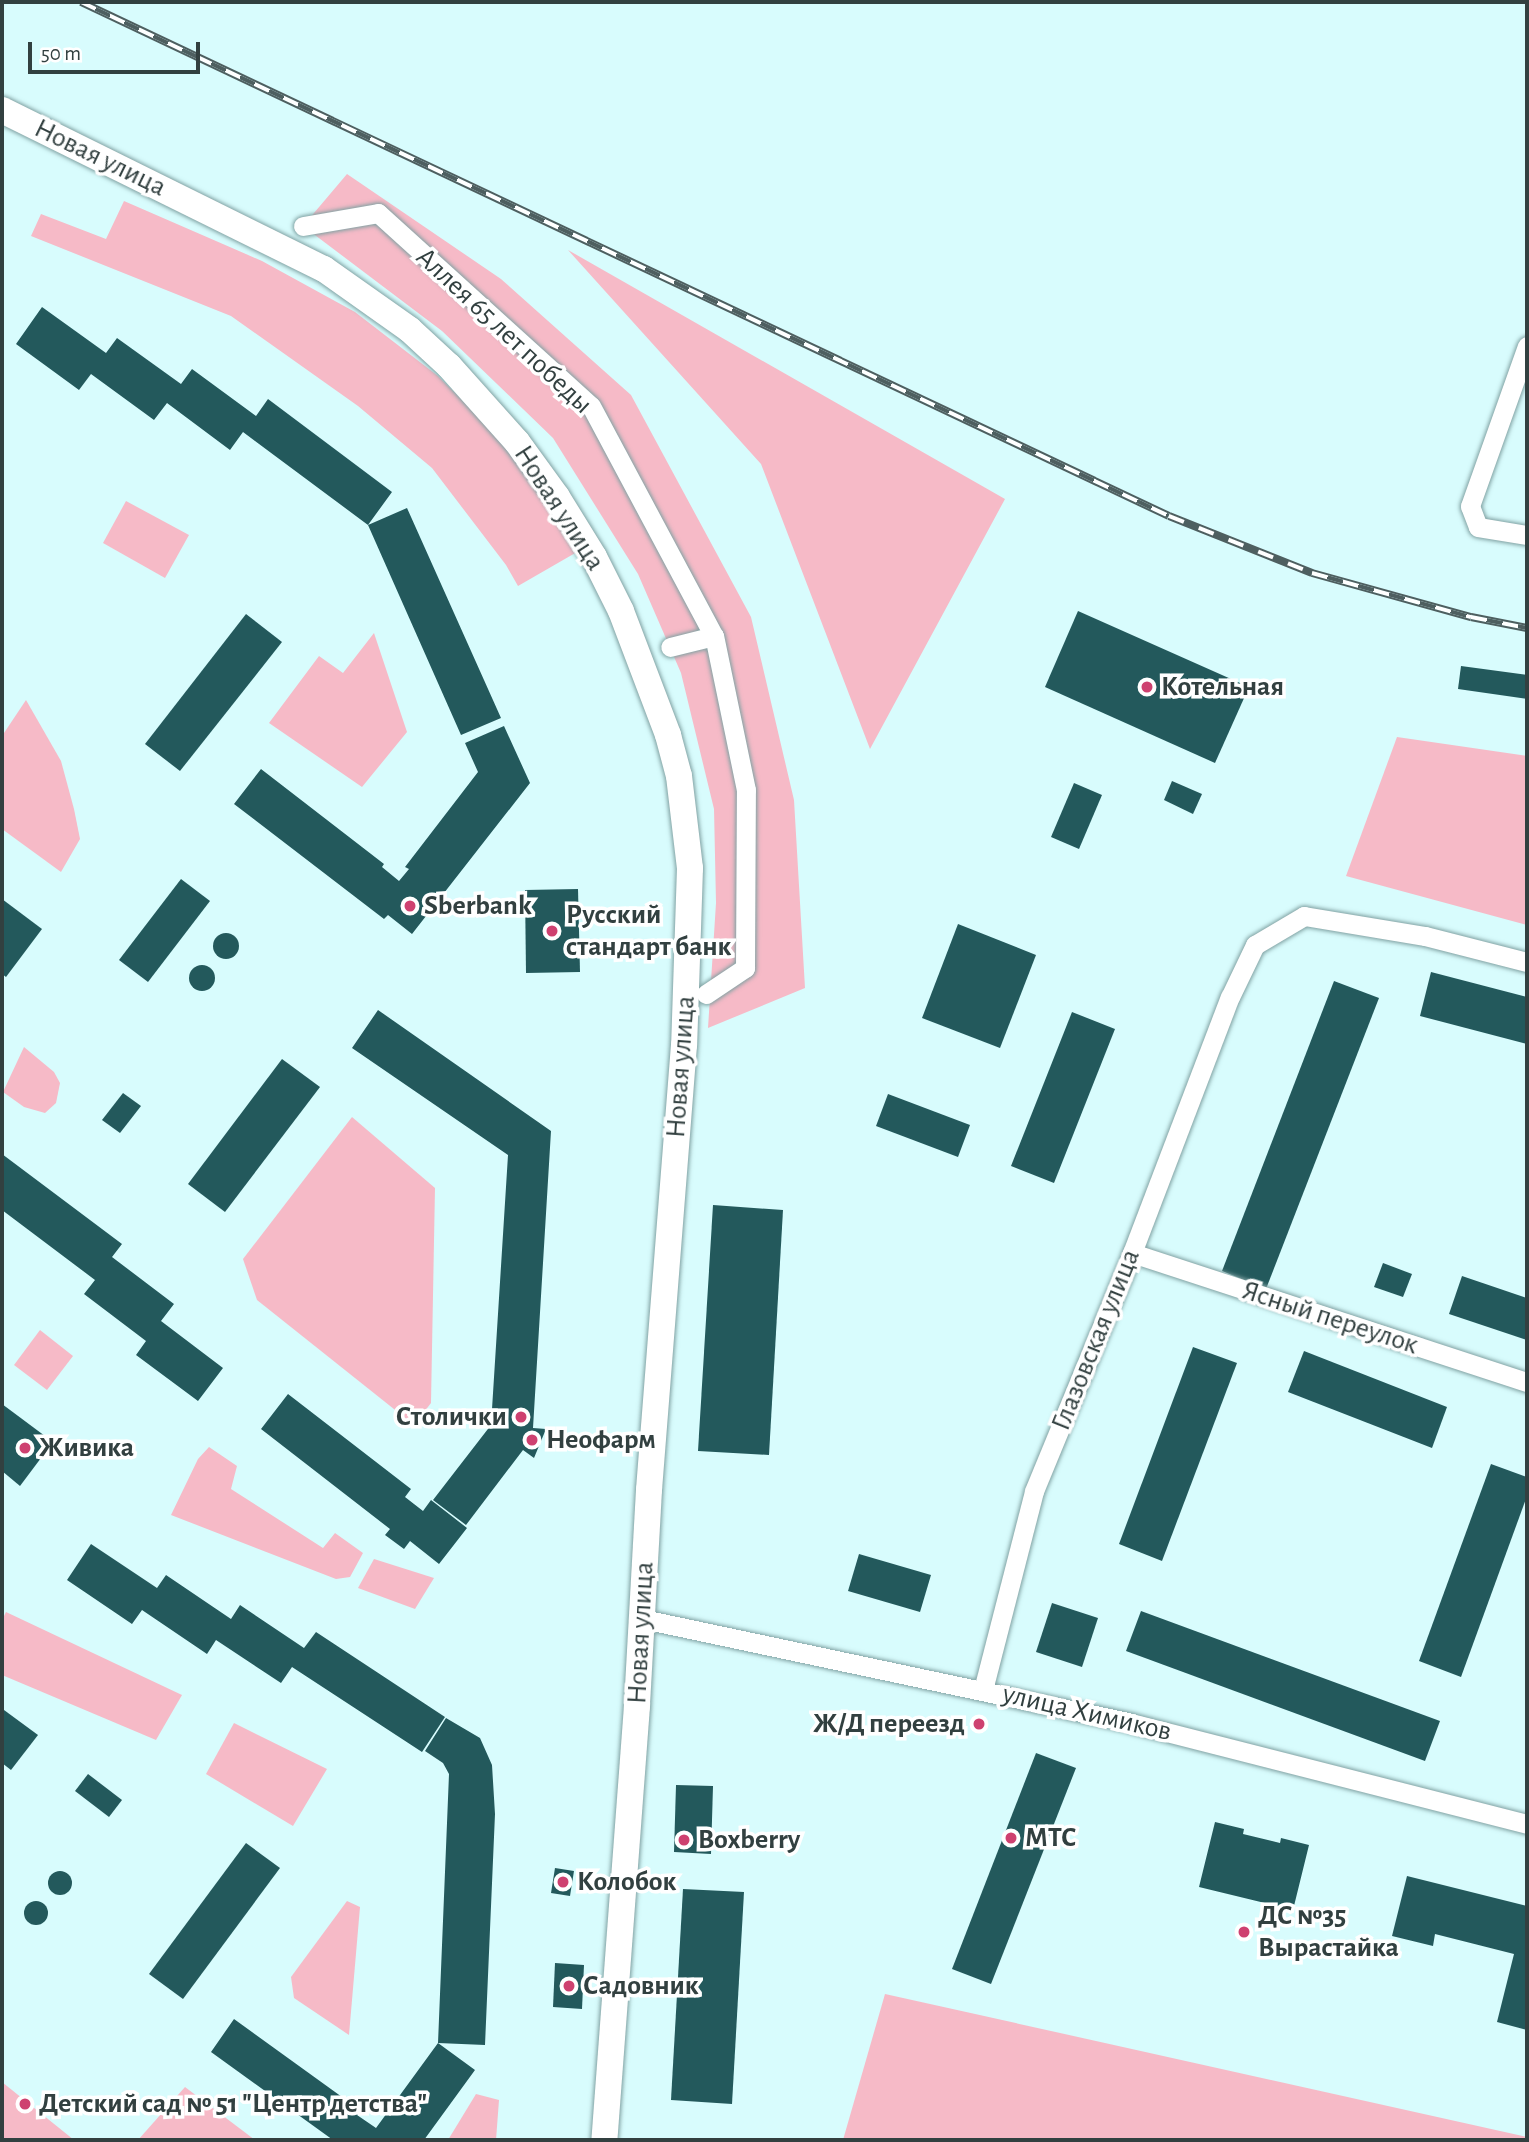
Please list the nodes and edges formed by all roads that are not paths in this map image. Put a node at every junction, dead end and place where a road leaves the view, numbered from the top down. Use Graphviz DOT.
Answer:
graph roads {
  1 [pos="2,110"];
  2 [pos="303,226"];
  3 [pos="1527,346"];
  4 [pos="1527,536"];
  5 [pos="714,636"];
  6 [pos="670,647"];
  7 [pos="1527,962"];
  8 [pos="706,995"];
  9 [pos="1132,1253"];
  10 [pos="1527,1382"];
  11 [pos="643,1619"];
  12 [pos="983,1689"];
  13 [pos="1527,1824"];
  14 [pos="604,2140"];
  1 -- 11 [label="street, Новая улица"];
  2 -- 5 [label="street, Аллея 65 лет победы"];
  3 -- 4 [label="street"];
  5 -- 6 [label="street"];
  5 -- 8 [label="street, Аллея 65 лет победы"];
  7 -- 9 [label="street, Глазовская улица"];
  9 -- 10 [label="street, Ясный переулок"];
  9 -- 12 [label="street, Глазовская улица"];
  11 -- 12 [label="street, улица Химиков"];
  11 -- 14 [label="street, Новая улица"];
  12 -- 13 [label="street, улица Химиков"];
}
